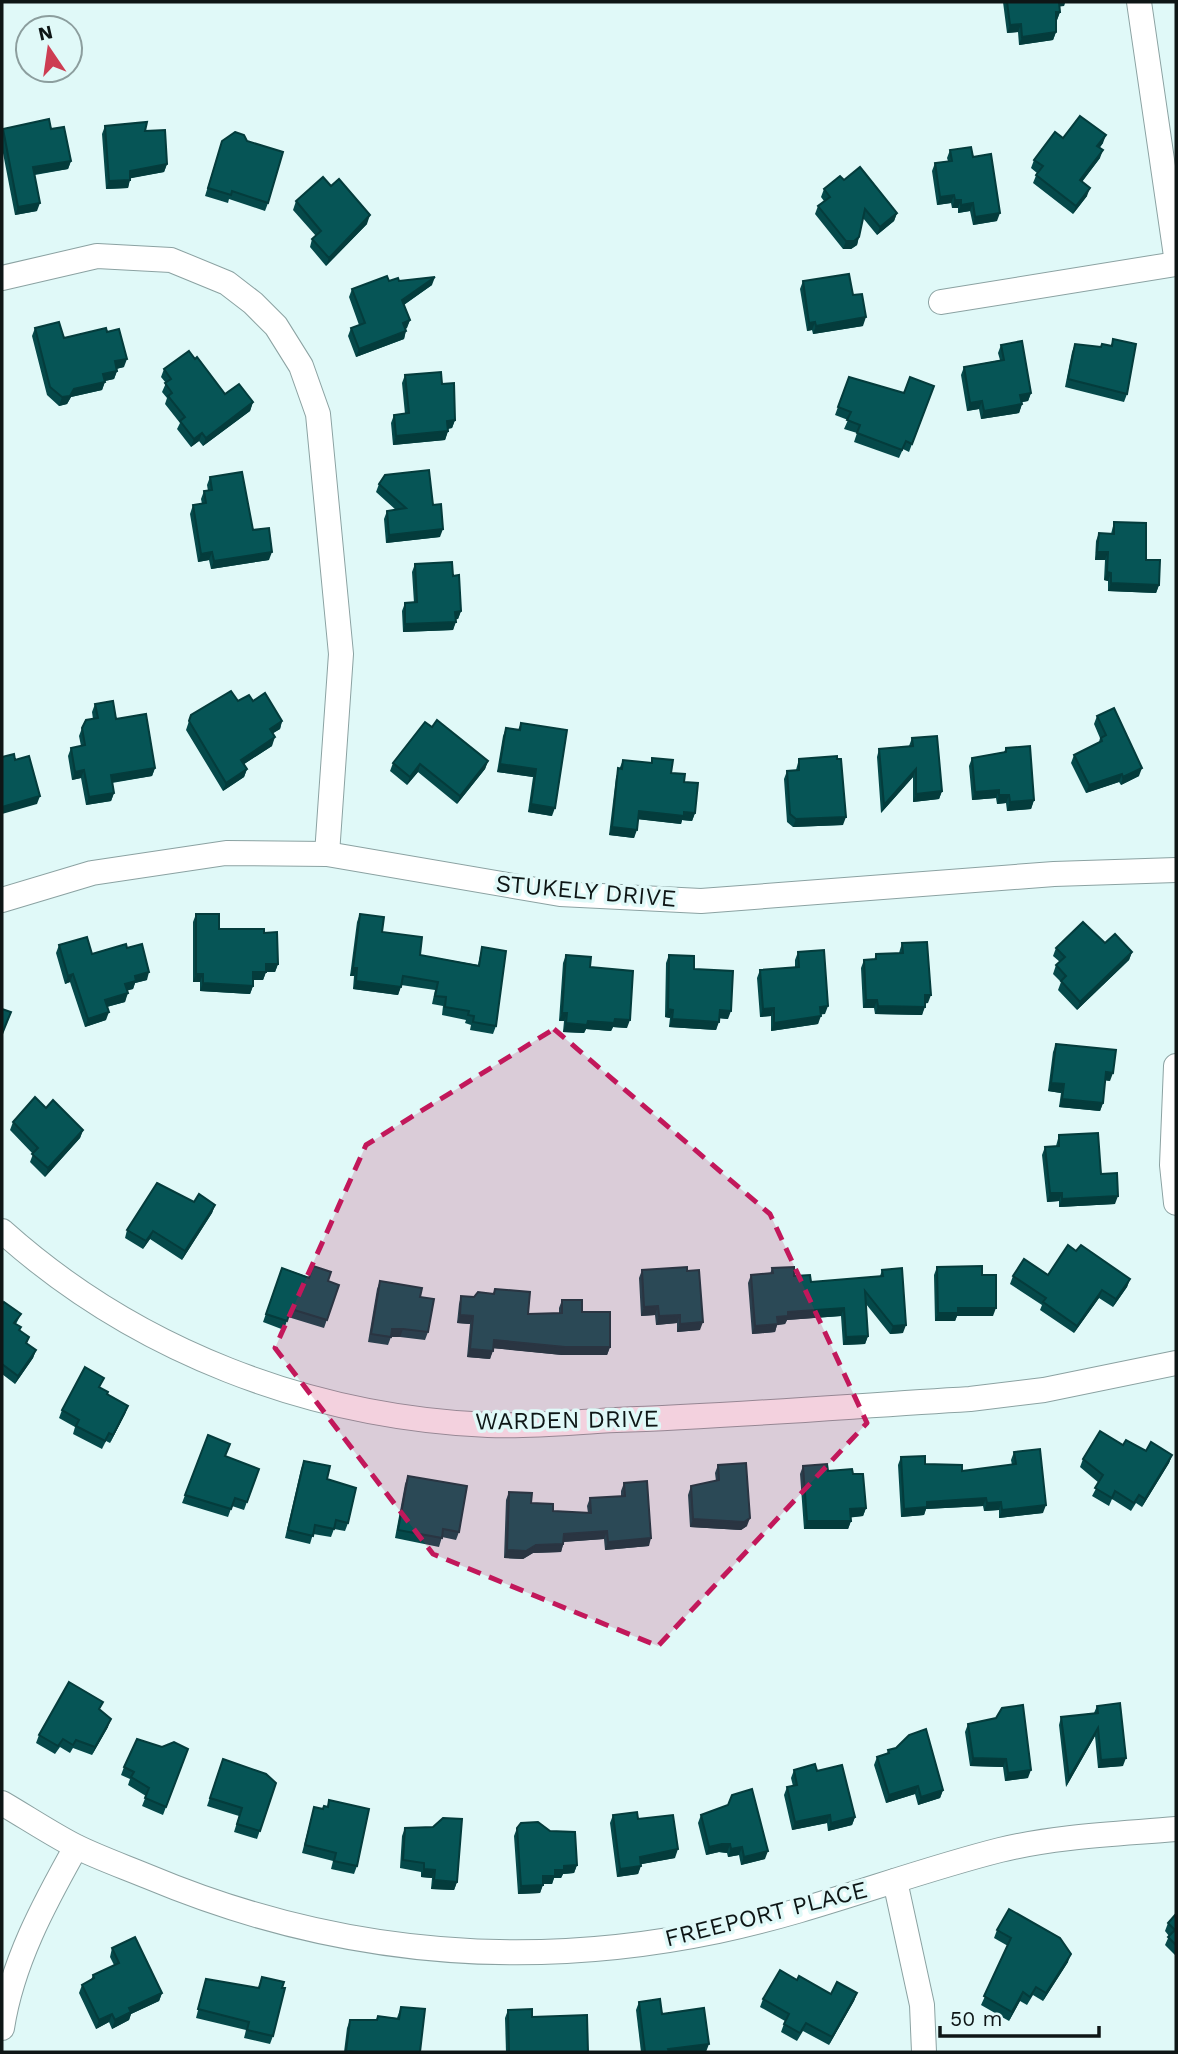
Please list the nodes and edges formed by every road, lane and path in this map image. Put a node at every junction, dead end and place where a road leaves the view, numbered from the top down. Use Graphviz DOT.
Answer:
graph roads {
  1 [pos="1139,2"];
  2 [pos="1176,256"];
  3 [pos="1176,264"];
  4 [pos="2,278"];
  5 [pos="941,302"];
  6 [pos="327,854"];
  7 [pos="1176,870"];
  8 [pos="2,900"];
  9 [pos="1176,1066"];
  10 [pos="1176,1203"];
  11 [pos="2,1231"];
  12 [pos="1176,1363"];
  13 [pos="2,1802"];
  14 [pos="1176,1829"];
  15 [pos="76,1847"];
  16 [pos="895,1881"];
  17 [pos="2,2028"];
  18 [pos="924,2052"];
  1 -- 2 [label="street"];
  3 -- 5 [label="street"];
  4 -- 6 [label="street"];
  6 -- 7 [label="street, STUKELY DRIVE"];
  6 -- 8 [label="street, STUKELY DRIVE"];
  9 -- 10 [label="street"];
  11 -- 12 [label="street, WARDEN DRIVE"];
  13 -- 15 [label="street, FREEPORT PLACE"];
  14 -- 16 [label="street, FREEPORT PLACE"];
  15 -- 16 [label="street, FREEPORT PLACE"];
  15 -- 17 [label="street"];
  16 -- 18 [label="street"];
}
